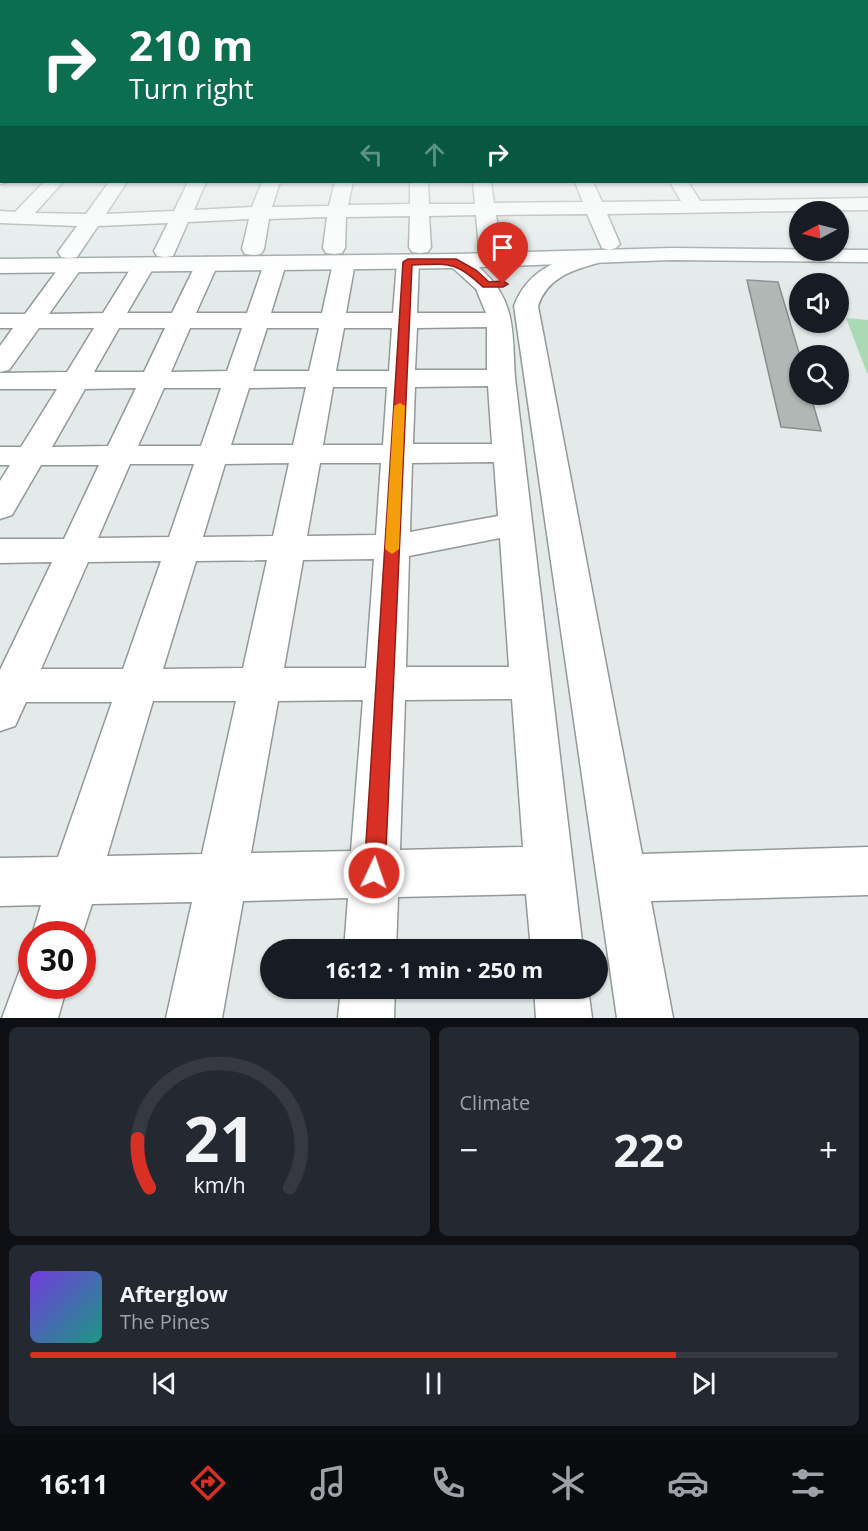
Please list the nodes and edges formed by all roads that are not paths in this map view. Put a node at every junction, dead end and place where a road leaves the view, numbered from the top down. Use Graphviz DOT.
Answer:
graph roads {
  1 [pos="420,194"];
  2 [pos="38,195"];
  3 [pos="110,195"];
  4 [pos="191,195"];
  5 [pos="341,195"];
  6 [pos="380,195"];
  7 [pos="422,195"];
  8 [pos="484,195"];
  9 [pos="589,195"];
  10 [pos="687,195"];
  11 [pos="266,196"];
  12 [pos="868,204"];
  13 [pos="695,207"];
  14 [pos="486,209"];
  15 [pos="594,209"];
  16 [pos="180,215"];
  17 [pos="9,218"];
  18 [pos="94,219"];
  19 [pos="789,242"];
  20 [pos="849,242"];
  21 [pos="868,243"];
  22 [pos="490,247"];
  23 [pos="599,251"];
  24 [pos="339,255"];
  25 [pos="414,255"];
  26 [pos="264,256"];
  27 [pos="868,256"];
  28 [pos="155,258"];
  29 [pos="70,259"];
  30 [pos="456,261"];
  31 [pos="1,264"];
  32 [pos="207,264"];
  33 [pos="537,283"];
  34 [pos="487,285"];
  35 [pos="498,320"];
  36 [pos="0,321"];
  37 [pos="31,321"];
  38 [pos="111,321"];
  39 [pos="182,321"];
  40 [pos="257,321"];
  41 [pos="332,321"];
  42 [pos="404,321"];
  43 [pos="0,364"];
  44 [pos="501,378"];
  45 [pos="321,379"];
  46 [pos="401,379"];
  47 [pos="154,380"];
  48 [pos="237,380"];
  49 [pos="0,381"];
  50 [pos="76,381"];
  51 [pos="509,453"];
  52 [pos="306,454"];
  53 [pos="397,454"];
  54 [pos="119,455"];
  55 [pos="213,455"];
  56 [pos="0,456"];
  57 [pos="31,456"];
  58 [pos="0,508"];
  59 [pos="516,523"];
  60 [pos="392,547"];
  61 [pos="287,548"];
  62 [pos="183,549"];
  63 [pos="75,550"];
  64 [pos="0,551"];
  65 [pos="531,683"];
  66 [pos="260,684"];
  67 [pos="385,684"];
  68 [pos="138,686"];
  69 [pos="4,696"];
  70 [pos="550,870"];
  71 [pos="868,871"];
  72 [pos="374,873"];
  73 [pos="222,877"];
  74 [pos="622,878"];
  75 [pos="75,881"];
  76 [pos="0,882"];
  77 [pos="61,921"];
  78 [pos="371,939"];
  79 [pos="556,939"];
  80 [pos="36,999"];
  81 [pos="367,999"];
  82 [pos="562,999"];
  83 [pos="30,1018"];
  84 [pos="194,1018"];
  85 [pos="366,1018"];
  86 [pos="564,1018"];
  87 [pos="645,1018"];
  1 -- 25 [label="street"];
  2 -- 17 [label="street"];
  3 -- 18 [label="street"];
  4 -- 16 [label="street"];
  5 -- 6 [label="street"];
  5 -- 11 [label="street"];
  5 -- 24 [label="street"];
  7 -- 14 [label="street"];
  8 -- 14 [label="street"];
  9 -- 15 [label="street"];
  10 -- 13 [label="street"];
  11 -- 16 [label="street"];
  11 -- 26 [label="street"];
  12 -- 13 [label="street"];
  13 -- 15 [label="street"];
  14 -- 15 [label="street"];
  14 -- 22 [label="street"];
  15 -- 23 [label="street"];
  16 -- 18 [label="street"];
  16 -- 28 [label="street"];
  17 -- 18 [label="street"];
  18 -- 29 [label="street"];
  19 -- 23 [label="street"];
  20 -- 21 [label="street"];
  22 -- 23 [label="street"];
  22 -- 25 [label="street"];
  23 -- 27 [label="street"];
  23 -- 30 [label="street"];
  23 -- 33 [label="street"];
  24 -- 25 [label="street"];
  24 -- 26 [label="street"];
  24 -- 41 [label="street"];
  25 -- 30 [label="street"];
  25 -- 42 [label="street"];
  26 -- 28 [label="street"];
  26 -- 32 [label="street"];
  26 -- 40 [label="street"];
  28 -- 29 [label="street"];
  28 -- 32 [label="street"];
  28 -- 38 [label="street"];
  29 -- 31 [label="street"];
  29 -- 37 [label="street"];
  30 -- 34 [label="street"];
  32 -- 39 [label="street"];
  33 -- 34 [label="street"];
  33 -- 74 [label="street"];
  34 -- 35 [label="street"];
  35 -- 42 [label="street"];
  35 -- 44 [label="street"];
  36 -- 37 [label="street"];
  37 -- 38 [label="street"];
  37 -- 43 [label="street"];
  38 -- 39 [label="street"];
  38 -- 50 [label="street"];
  39 -- 40 [label="street"];
  39 -- 47 [label="street"];
  40 -- 41 [label="street"];
  40 -- 48 [label="street"];
  41 -- 42 [label="street"];
  41 -- 45 [label="street"];
  42 -- 46 [label="street"];
  44 -- 46 [label="street"];
  44 -- 51 [label="street"];
  45 -- 46 [label="street"];
  45 -- 48 [label="street"];
  45 -- 52 [label="street"];
  46 -- 53 [label="street"];
  47 -- 48 [label="street"];
  47 -- 50 [label="street"];
  47 -- 54 [label="street"];
  48 -- 55 [label="street"];
  49 -- 50 [label="street"];
  50 -- 57 [label="street"];
  51 -- 53 [label="street"];
  51 -- 59 [label="street"];
  52 -- 53 [label="street"];
  52 -- 55 [label="street"];
  52 -- 61 [label="street"];
  53 -- 60 [label="street"];
  54 -- 55 [label="street"];
  54 -- 57 [label="street"];
  54 -- 63 [label="street"];
  55 -- 62 [label="street"];
  56 -- 57 [label="street"];
  57 -- 58 [label="street"];
  59 -- 60 [label="street"];
  59 -- 65 [label="street"];
  60 -- 61 [label="street"];
  60 -- 67 [label="street"];
  61 -- 62 [label="street"];
  61 -- 66 [label="street"];
  62 -- 63 [label="street"];
  62 -- 68 [label="street"];
  63 -- 64 [label="street"];
  63 -- 69 [label="street"];
  65 -- 67 [label="street"];
  65 -- 70 [label="street"];
  66 -- 67 [label="street"];
  66 -- 68 [label="street"];
  66 -- 73 [label="street"];
  67 -- 72 [label="street"];
  68 -- 69 [label="street"];
  68 -- 75 [label="street"];
  70 -- 72 [label="street"];
  70 -- 79 [label="street"];
  71 -- 74 [label="street"];
  72 -- 73 [label="street"];
  72 -- 78 [label="street"];
  73 -- 75 [label="street"];
  73 -- 84 [label="street"];
  74 -- 87 [label="street"];
  75 -- 76 [label="street"];
  75 -- 77 [label="street"];
  80 -- 83 [label="street"];
  81 -- 85 [label="street"];
  82 -- 86 [label="street"];
}
